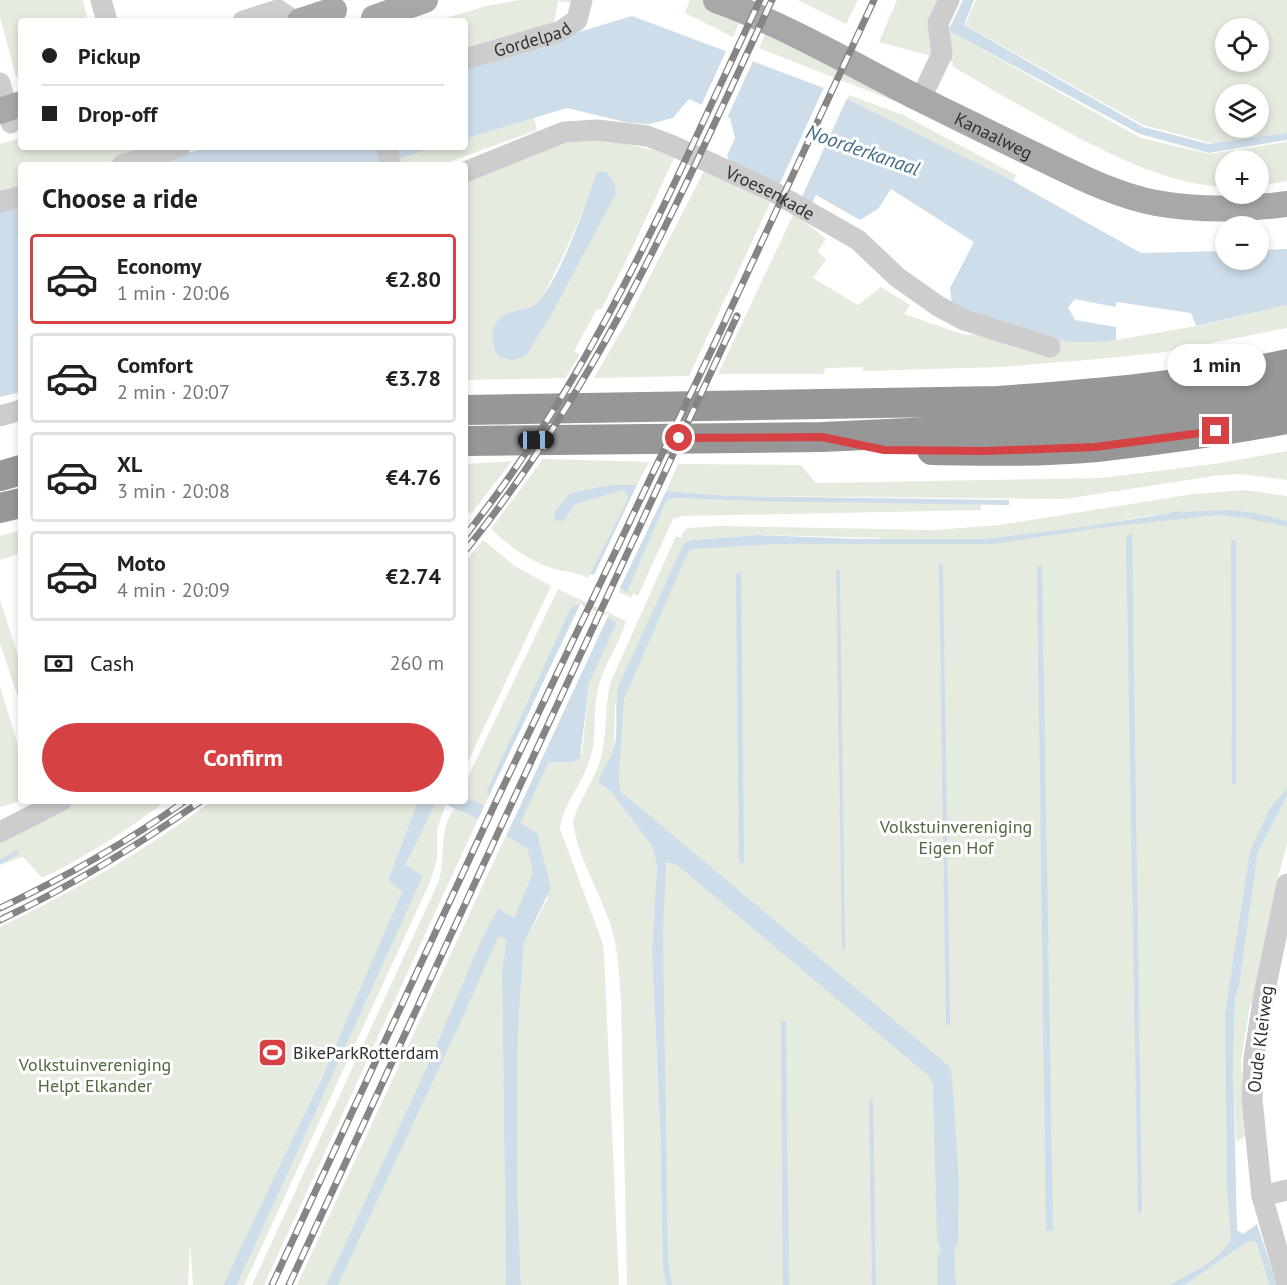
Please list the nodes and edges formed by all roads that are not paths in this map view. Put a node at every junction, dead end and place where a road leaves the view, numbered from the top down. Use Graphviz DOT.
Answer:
graph roads {
  1 [pos="101,0"];
  2 [pos="425,0"];
  3 [pos="582,0"];
  4 [pos="717,0"];
  5 [pos="751,0"];
  6 [pos="949,0"];
  7 [pos="336,10"];
  8 [pos="372,13"];
  9 [pos="106,18"];
  10 [pos="253,18"];
  11 [pos="290,18"];
  12 [pos="310,18"];
  13 [pos="468,58"];
  14 [pos="0,83"];
  15 [pos="924,93"];
  16 [pos="10,116"];
  17 [pos="170,150"];
  18 [pos="132,162"];
  19 [pos="468,171"];
  20 [pos="1287,194"];
  21 [pos="18,197"];
  22 [pos="0,202"];
  23 [pos="1287,204"];
  24 [pos="1050,347"];
  25 [pos="1287,364"];
  26 [pos="1287,392"];
  27 [pos="468,410"];
  28 [pos="18,411"];
  29 [pos="0,416"];
  30 [pos="1287,419"];
  31 [pos="822,437"];
  32 [pos="468,441"];
  33 [pos="18,471"];
  34 [pos="0,476"];
  35 [pos="18,504"];
  36 [pos="0,508"];
  37 [pos="55,804"];
  38 [pos="0,832"];
  39 [pos="1287,884"];
  40 [pos="1287,1190"];
  41 [pos="1262,1196"];
  42 [pos="1286,1276"];
  1 -- 9 [label="street"];
  2 -- 8 [label="main road"];
  3 -- 13 [label="street, Gordelpad"];
  4 -- 15 [label="main road, Kanaalweg"];
  5 -- 15 [label="main road, Kanaalweg"];
  6 -- 15 [label="street"];
  7 -- 12 [label="main road"];
  10 -- 11 [label="street"];
  14 -- 16 [label="street"];
  15 -- 20 [label="main road, Kanaalweg"];
  15 -- 23 [label="main road, Kanaalweg"];
  17 -- 18 [label="street"];
  19 -- 24 [label="street, Vroesenkade"];
  21 -- 22 [label="street"];
  25 -- 27 [label="highway"];
  26 -- 31 [label="highway"];
  28 -- 29 [label="street"];
  30 -- 31 [label="highway"];
  31 -- 32 [label="highway"];
  33 -- 34 [label="highway"];
  35 -- 36 [label="highway"];
  37 -- 38 [label="street"];
  39 -- 41 [label="street, Oude Kleiweg"];
  40 -- 41 [label="street"];
  41 -- 42 [label="street, Oude Kleiweg"];
}
